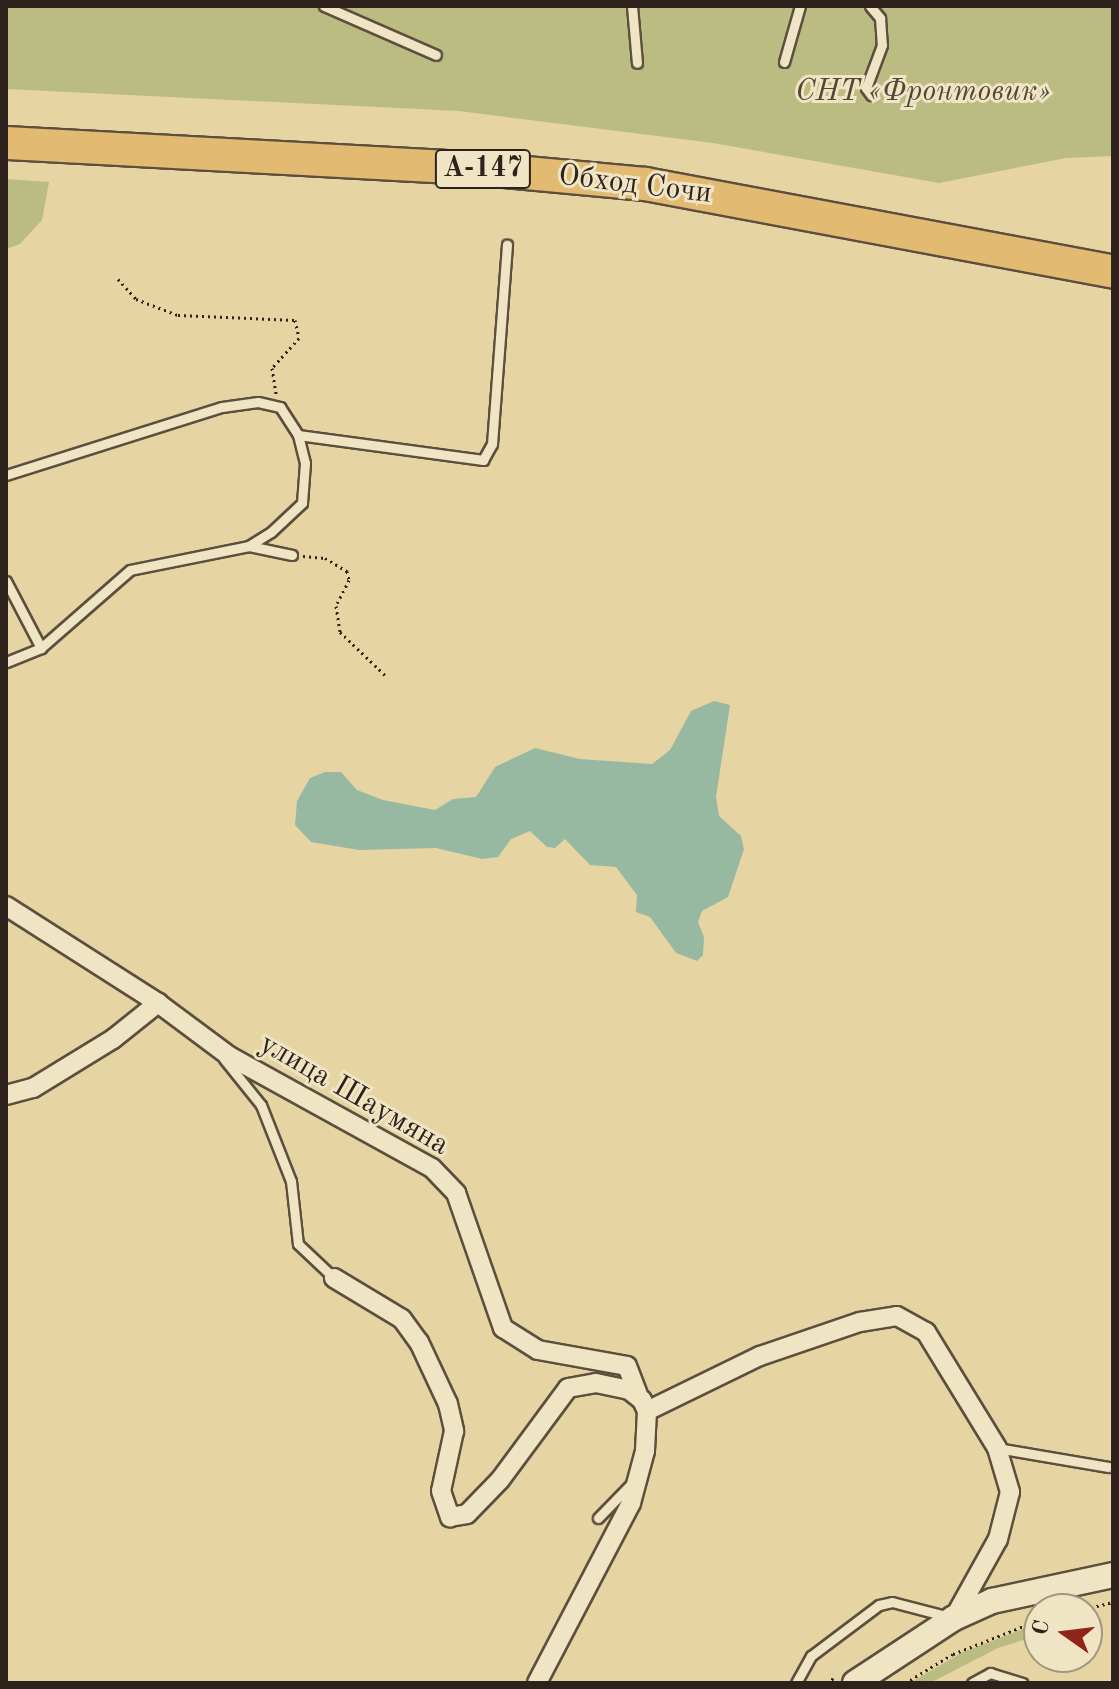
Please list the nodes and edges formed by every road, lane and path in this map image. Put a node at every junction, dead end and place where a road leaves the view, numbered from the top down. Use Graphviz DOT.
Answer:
graph roads {
  1 [pos="324,6"];
  2 [pos="632,6"];
  3 [pos="800,6"];
  4 [pos="870,6"];
  5 [pos="436,55"];
  6 [pos="784,62"];
  7 [pos="637,63"];
  8 [pos="871,95"];
  9 [pos="6,143"];
  10 [pos="507,245"];
  11 [pos="1113,272"];
  12 [pos="118,279"];
  13 [pos="280,407"];
  14 [pos="298,435"];
  15 [pos="6,475"];
  16 [pos="249,546"];
  17 [pos="292,555"];
  18 [pos="6,581"];
  19 [pos="41,648"];
  20 [pos="6,662"];
  21 [pos="385,675"];
  22 [pos="6,906"];
  23 [pos="158,1003"];
  24 [pos="201,1037"];
  25 [pos="6,1095"];
  26 [pos="334,1278"];
  27 [pos="642,1403"];
  28 [pos="997,1448"];
  29 [pos="1108,1467"];
  30 [pos="640,1476"];
  31 [pos="598,1518"];
  32 [pos="1113,1575"];
  33 [pos="954,1618"];
  34 [pos="1023,1626"];
  35 [pos="537,1683"];
  36 [pos="796,1683"];
  37 [pos="855,1683"];
  38 [pos="905,1683"];
  39 [pos="972,1683"];
  40 [pos="1022,1683"];
  1 -- 5 [label="lane"];
  2 -- 7 [label="lane"];
  3 -- 6 [label="lane"];
  4 -- 8 [label="lane"];
  9 -- 11 [label="highway, Обход Сочи / А-147"];
  10 -- 14 [label="lane"];
  12 -- 13 [label="path"];
  13 -- 14 [label="lane"];
  13 -- 15 [label="lane"];
  14 -- 16 [label="lane"];
  16 -- 17 [label="lane"];
  16 -- 19 [label="lane"];
  17 -- 21 [label="path"];
  18 -- 19 [label="lane"];
  19 -- 20 [label="lane"];
  22 -- 23 [label="street, улица Шаумяна"];
  23 -- 24 [label="street, улица Шаумяна"];
  23 -- 25 [label="street"];
  24 -- 26 [label="lane"];
  24 -- 27 [label="street, улица Шаумяна"];
  26 -- 27 [label="street"];
  27 -- 28 [label="street"];
  27 -- 30 [label="street"];
  28 -- 29 [label="lane"];
  28 -- 33 [label="street"];
  30 -- 31 [label="lane"];
  30 -- 35 [label="street"];
  32 -- 33 [label="main road"];
  33 -- 36 [label="lane"];
  33 -- 37 [label="main road"];
  34 -- 38 [label="path"];
  39 -- 40 [label="lane"];
}
